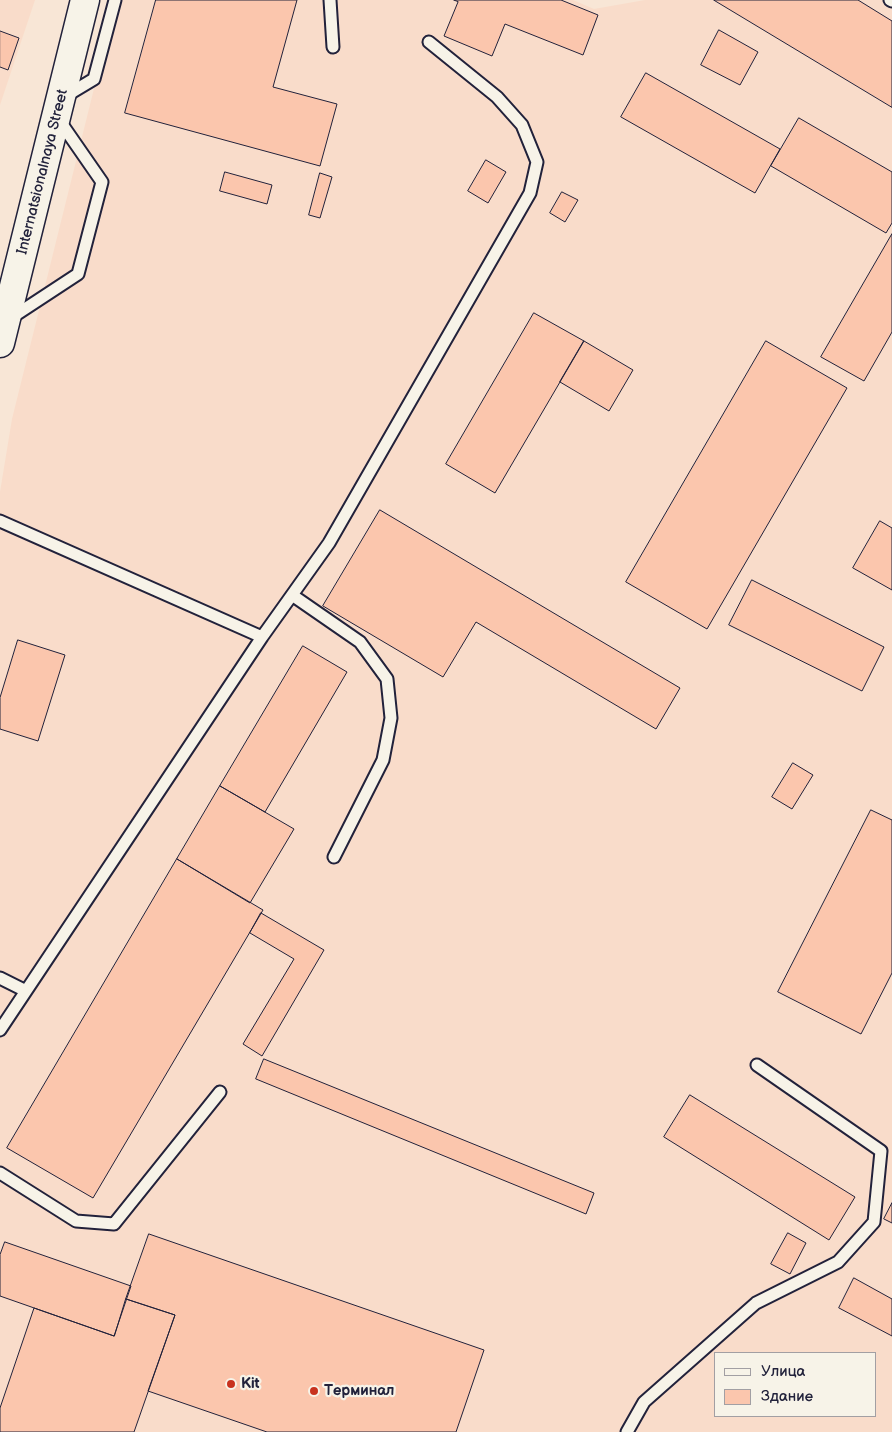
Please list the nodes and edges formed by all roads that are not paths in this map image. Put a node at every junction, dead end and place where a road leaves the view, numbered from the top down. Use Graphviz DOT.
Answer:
graph roads {
  1 [pos="85,0"];
  2 [pos="115,0"];
  3 [pos="330,0"];
  4 [pos="429,42"];
  5 [pos="333,47"];
  6 [pos="58,108"];
  7 [pos="3,333"];
  8 [pos="0,521"];
  9 [pos="292,595"];
  10 [pos="262,638"];
  11 [pos="334,857"];
  12 [pos="0,978"];
  13 [pos="26,991"];
  14 [pos="0,1030"];
  15 [pos="757,1065"];
  16 [pos="220,1092"];
  17 [pos="0,1173"];
  18 [pos="627,1432"];
  1 -- 6 [label="street, Internatsionalnaya Street"];
  2 -- 6 [label="lane"];
  3 -- 5 [label="lane"];
  4 -- 9 [label="lane"];
  6 -- 7 [label="street, Internatsionalnaya Street"];
  6 -- 7 [label="lane"];
  8 -- 10 [label="lane"];
  9 -- 10 [label="lane"];
  9 -- 11 [label="lane"];
  10 -- 13 [label="lane"];
  12 -- 13 [label="lane"];
  13 -- 14 [label="lane"];
  15 -- 18 [label="lane"];
  16 -- 17 [label="lane"];
}
